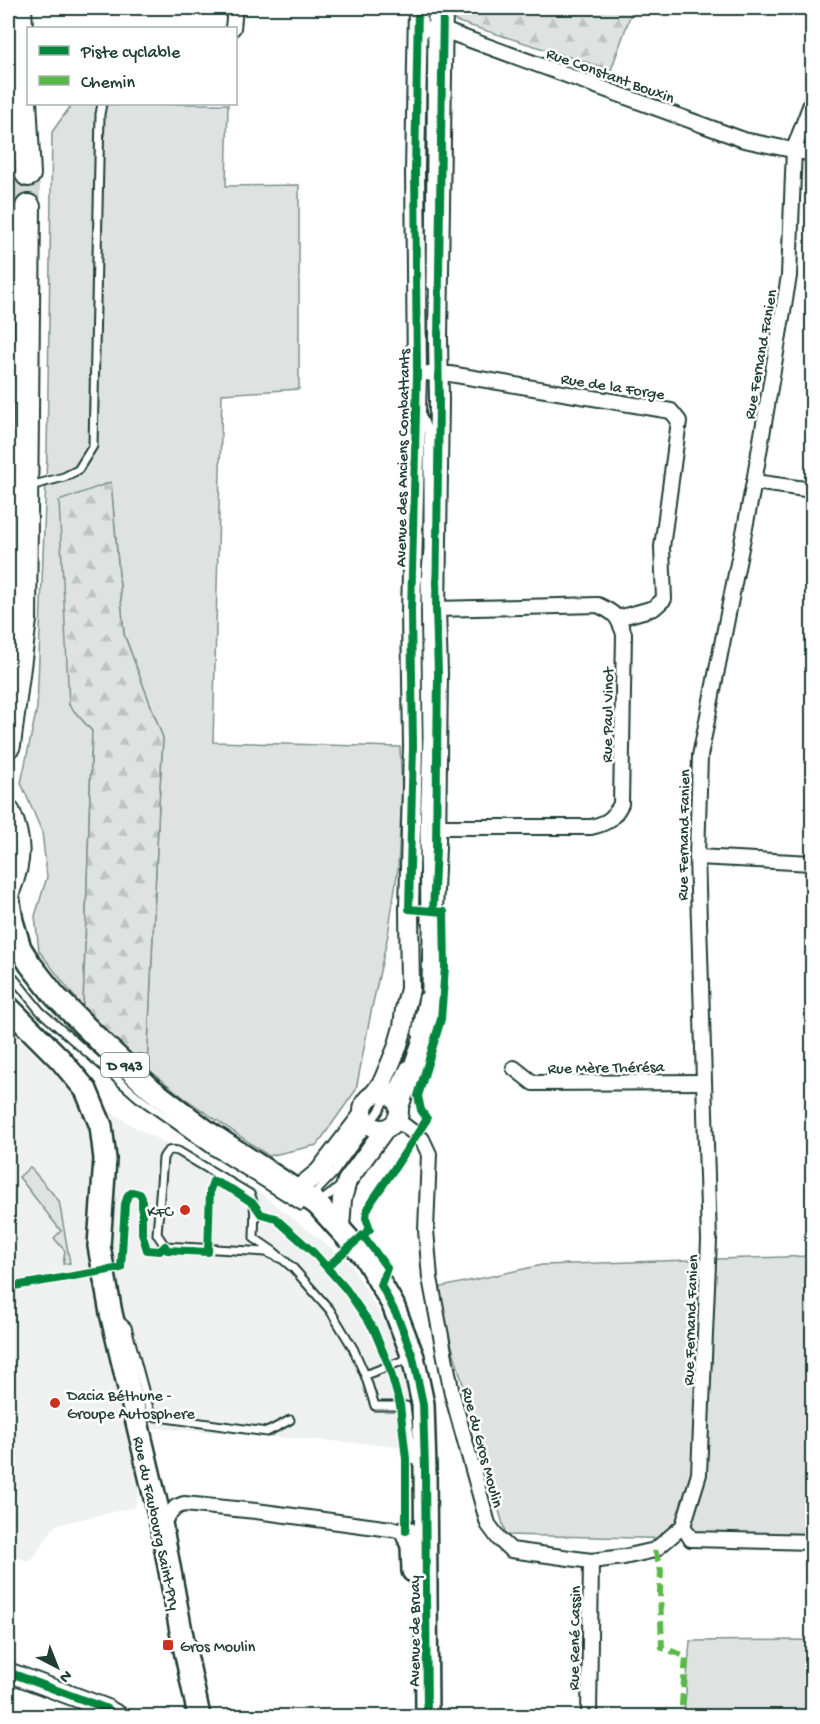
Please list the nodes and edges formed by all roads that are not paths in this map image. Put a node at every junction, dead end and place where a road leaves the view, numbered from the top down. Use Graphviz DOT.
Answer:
graph roads {
  1 [pos="20,8"];
  2 [pos="235,8"];
  3 [pos="418,8"];
  4 [pos="432,8"];
  5 [pos="443,8"];
  6 [pos="233,27"];
  7 [pos="431,30"];
  8 [pos="813,101"];
  9 [pos="102,105"];
  10 [pos="794,149"];
  11 [pos="813,154"];
  12 [pos="28,174"];
  13 [pos="28,207"];
  14 [pos="430,294"];
  15 [pos="438,373"];
  16 [pos="417,374"];
  17 [pos="754,482"];
  18 [pos="25,487"];
  19 [pos="813,490"];
  20 [pos="436,609"];
  21 [pos="618,618"];
  22 [pos="8,745"];
  23 [pos="8,813"];
  24 [pos="436,827"];
  25 [pos="697,857"];
  26 [pos="813,863"];
  27 [pos="8,890"];
  28 [pos="8,896"];
  29 [pos="8,971"];
  30 [pos="8,1007"];
  31 [pos="8,1023"];
  32 [pos="46,1045"];
  33 [pos="514,1068"];
  34 [pos="703,1082"];
  35 [pos="382,1112"];
  36 [pos="347,1181"];
  37 [pos="305,1199"];
  38 [pos="340,1229"];
  39 [pos="284,1260"];
  40 [pos="111,1313"];
  41 [pos="413,1357"];
  42 [pos="365,1375"];
  43 [pos="290,1420"];
  44 [pos="425,1469"];
  45 [pos="161,1523"];
  46 [pos="683,1526"];
  47 [pos="406,1530"];
  48 [pos="813,1542"];
  49 [pos="591,1561"];
  50 [pos="8,1672"];
  51 [pos="427,1706"];
  52 [pos="119,1716"];
  53 [pos="199,1716"];
  54 [pos="589,1716"];
  1 -- 12 [label="highway"];
  2 -- 6 [label="street"];
  3 -- 7 [label="street, Avenue des Anciens Combattants"];
  4 -- 7 [label="lane"];
  5 -- 7 [label="street, Avenue des Anciens Combattants"];
  7 -- 10 [label="street, Rue Constant Bouxin"];
  7 -- 14 [label="lane"];
  7 -- 15 [label="street, Avenue des Anciens Combattants"];
  7 -- 16 [label="street, Avenue des Anciens Combattants"];
  8 -- 10 [label="street, Rue Fernand Fanien"];
  9 -- 18 [label="lane"];
  10 -- 11 [label="street, Rue Constant Bouxin"];
  10 -- 17 [label="street, Rue Fernand Fanien"];
  13 -- 18 [label="highway"];
  15 -- 16 [label="street, Rue de la Forge"];
  15 -- 20 [label="street, Avenue des Anciens Combattants"];
  15 -- 21 [label="street, Rue de la Forge"];
  16 -- 35 [label="street, Avenue des Anciens Combattants"];
  17 -- 19 [label="street"];
  17 -- 25 [label="street, Rue Fernand Fanien"];
  18 -- 22 [label="highway"];
  20 -- 21 [label="street"];
  20 -- 24 [label="street, Avenue des Anciens Combattants"];
  21 -- 24 [label="street, Rue Paul Vinot"];
  23 -- 27 [label="highway"];
  24 -- 35 [label="street, Avenue des Anciens Combattants"];
  25 -- 26 [label="street"];
  25 -- 34 [label="street, Rue Fernand Fanien"];
  28 -- 37 [label="main road, D 943"];
  29 -- 37 [label="lane"];
  30 -- 32 [label="main road, Rue du Faubourg Saint-Pry / D 943"];
  31 -- 32 [label="main road"];
  32 -- 40 [label="main road, Rue du Faubourg Saint-Pry / D 943"];
  33 -- 34 [label="street, Rue Mère Thérésa"];
  34 -- 46 [label="street, Rue Fernand Fanien"];
  35 -- 36 [label="street, Avenue des Anciens Combattants"];
  35 -- 37 [label="street, Avenue des Anciens Combattants"];
  35 -- 49 [label="street, Rue du Gros Moulin"];
  36 -- 37 [label="lane"];
  36 -- 38 [label="street, Avenue des Anciens Combattants"];
  37 -- 38 [label="main road, D 943"];
  38 -- 41 [label="main road, D 943"];
  39 -- 39 [label="lane"];
  39 -- 42 [label="lane"];
  40 -- 43 [label="lane"];
  40 -- 45 [label="main road, Rue du Faubourg Saint-Pry / D 943"];
  41 -- 42 [label="lane"];
  41 -- 44 [label="main road, D 943"];
  42 -- 44 [label="lane"];
  44 -- 51 [label="main road, Avenue de Bruay / D 943"];
  45 -- 47 [label="street"];
  45 -- 53 [label="main road, Rue du Faubourg Saint-Pry"];
  46 -- 48 [label="street"];
  46 -- 49 [label="street, Rue du Gros Moulin"];
  47 -- 51 [label="main road"];
  49 -- 54 [label="street, Rue René Cassin"];
  50 -- 52 [label="street"];
}
